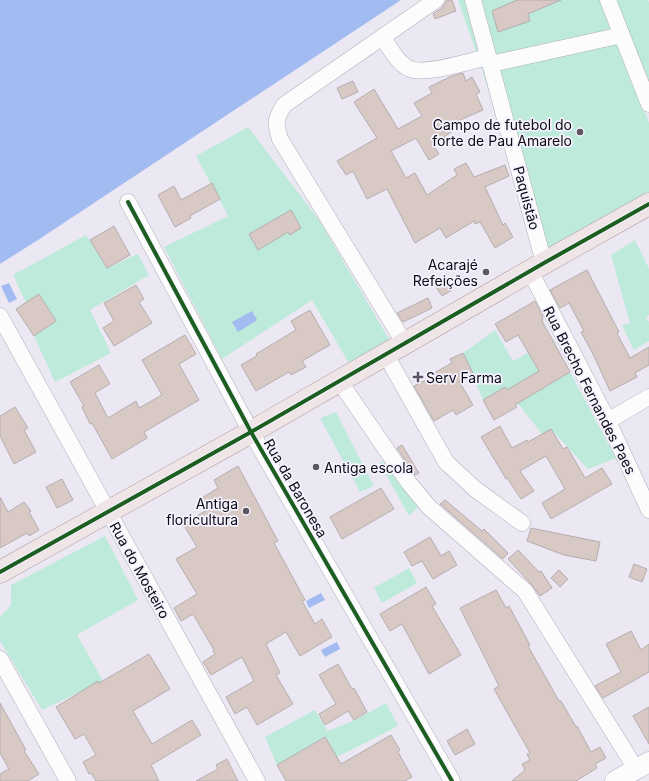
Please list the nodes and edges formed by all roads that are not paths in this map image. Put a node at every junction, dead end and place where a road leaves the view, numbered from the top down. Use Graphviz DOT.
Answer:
graph roads {
  1 [pos="436,0"];
  2 [pos="473,0"];
  3 [pos="608,0"];
  4 [pos="622,35"];
  5 [pos="383,37"];
  6 [pos="490,60"];
  7 [pos="649,104"];
  8 [pos="128,202"];
  9 [pos="649,204"];
  10 [pos="537,267"];
  11 [pos="0,316"];
  12 [pos="405,344"];
  13 [pos="386,355"];
  14 [pos="340,382"];
  15 [pos="649,397"];
  16 [pos="608,421"];
  17 [pos="251,432"];
  18 [pos="649,510"];
  19 [pos="108,513"];
  20 [pos="522,523"];
  21 [pos="0,572"];
  22 [pos="0,660"];
  23 [pos="642,766"];
  24 [pos="68,781"];
  25 [pos="257,781"];
  26 [pos="452,781"];
  27 [pos="614,781"];
  1 -- 5 [label="street"];
  2 -- 6 [label="street, Paquistão"];
  3 -- 4 [label="street"];
  4 -- 6 [label="street"];
  4 -- 7 [label="street"];
  5 -- 6 [label="street"];
  5 -- 12 [label="street"];
  6 -- 10 [label="street, Paquistão"];
  8 -- 17 [label="street, Rua da Baronesa"];
  9 -- 10 [label="main road"];
  10 -- 12 [label="main road"];
  10 -- 16 [label="street, Rua Brecho Fernandes Paes"];
  11 -- 19 [label="street, Rua do Mosteiro"];
  12 -- 13 [label="main road"];
  13 -- 14 [label="main road"];
  13 -- 20 [label="street"];
  14 -- 17 [label="main road"];
  14 -- 23 [label="street"];
  15 -- 16 [label="street"];
  16 -- 18 [label="street, Rua Brecho Fernandes Paes"];
  17 -- 19 [label="main road"];
  17 -- 26 [label="street, Rua da Baronesa"];
  19 -- 21 [label="main road"];
  19 -- 25 [label="street, Rua do Mosteiro"];
  22 -- 24 [label="street"];
  23 -- 27 [label="street"];
}
